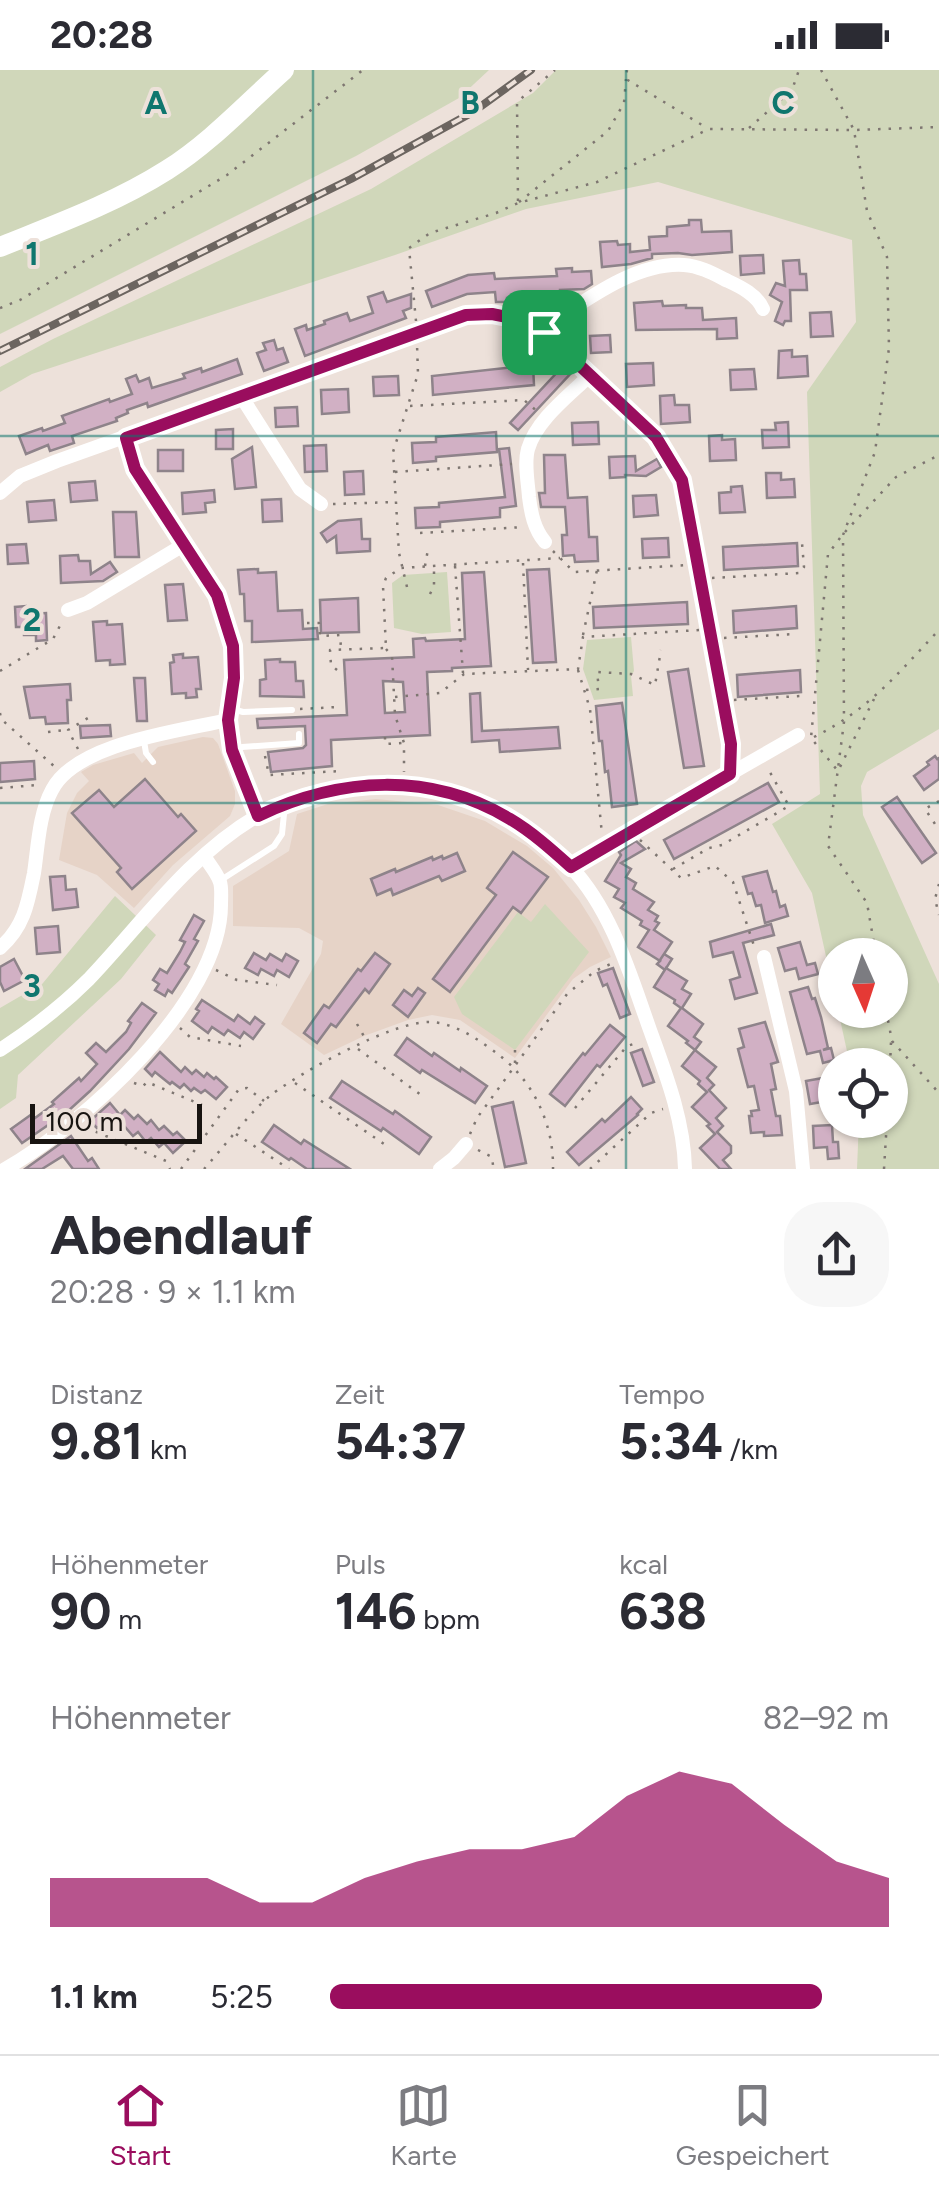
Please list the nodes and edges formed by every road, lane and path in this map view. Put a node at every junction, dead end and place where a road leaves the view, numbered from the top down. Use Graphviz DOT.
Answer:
graph roads {
  1 [pos="284,70"];
  2 [pos="363,70"];
  3 [pos="555,70"];
  4 [pos="627,70"];
  5 [pos="799,70"];
  6 [pos="820,70"];
  7 [pos="626,79"];
  8 [pos="939,128"];
  9 [pos="710,129"];
  10 [pos="748,129"];
  11 [pos="854,130"];
  12 [pos="518,203"];
  13 [pos="0,247"];
  14 [pos="0,308"];
  15 [pos="763,309"];
  16 [pos="416,310"];
  17 [pos="416,332"];
  18 [pos="544,332"];
  19 [pos="590,374"];
  20 [pos="241,396"];
  21 [pos="409,406"];
  22 [pos="536,410"];
  23 [pos="126,438"];
  24 [pos="939,456"];
  25 [pos="510,465"];
  26 [pos="394,472"];
  27 [pos="0,493"];
  28 [pos="396,502"];
  29 [pos="321,504"];
  30 [pos="346,504"];
  31 [pos="536,526"];
  32 [pos="420,533"];
  33 [pos="843,534"];
  34 [pos="544,542"];
  35 [pos="802,543"];
  36 [pos="186,544"];
  37 [pos="428,549"];
  38 [pos="522,561"];
  39 [pos="455,564"];
  40 [pos="425,566"];
  41 [pos="434,566"];
  42 [pos="401,568"];
  43 [pos="597,570"];
  44 [pos="700,571"];
  45 [pos="407,587"];
  46 [pos="430,594"];
  47 [pos="68,610"];
  48 [pos="308,624"];
  49 [pos="939,630"];
  50 [pos="712,634"];
  51 [pos="796,634"];
  52 [pos="583,637"];
  53 [pos="386,648"];
  54 [pos="342,650"];
  55 [pos="661,650"];
  56 [pos="578,668"];
  57 [pos="337,670"];
  58 [pos="0,671"];
  59 [pos="528,672"];
  60 [pos="386,674"];
  61 [pos="393,674"];
  62 [pos="464,674"];
  63 [pos="403,680"];
  64 [pos="394,681"];
  65 [pos="584,690"];
  66 [pos="800,696"];
  67 [pos="395,697"];
  68 [pos="874,699"];
  69 [pos="723,701"];
  70 [pos="338,707"];
  71 [pos="292,710"];
  72 [pos="0,713"];
  73 [pos="229,714"];
  74 [pos="405,714"];
  75 [pos="395,715"];
  76 [pos="88,718"];
  77 [pos="844,722"];
  78 [pos="68,730"];
  79 [pos="48,732"];
  80 [pos="300,734"];
  81 [pos="385,737"];
  82 [pos="805,737"];
  83 [pos="144,740"];
  84 [pos="404,743"];
  85 [pos="263,745"];
  86 [pos="232,750"];
  87 [pos="761,756"];
  88 [pos="83,759"];
  89 [pos="154,762"];
  90 [pos="341,771"];
  91 [pos="838,771"];
  92 [pos="63,774"];
  93 [pos="730,774"];
  94 [pos="404,785"];
  95 [pos="0,788"];
  96 [pos="53,788"];
  97 [pos="598,792"];
  98 [pos="588,793"];
  99 [pos="939,801"];
  100 [pos="285,803"];
  101 [pos="258,816"];
  102 [pos="939,830"];
  103 [pos="643,842"];
  104 [pos="604,848"];
  105 [pos="204,856"];
  106 [pos="571,867"];
  107 [pos="672,870"];
  108 [pos="220,881"];
  109 [pos="939,884"];
  110 [pos="939,915"];
  111 [pos="873,938"];
  112 [pos="751,941"];
  113 [pos="0,948"];
  114 [pos="764,957"];
  115 [pos="611,964"];
  116 [pos="216,970"];
  117 [pos="277,985"];
  118 [pos="357,1024"];
  119 [pos="889,1028"];
  120 [pos="184,1032"];
  121 [pos="367,1041"];
  122 [pos="640,1041"];
  123 [pos="892,1041"];
  124 [pos="241,1046"];
  125 [pos="356,1047"];
  126 [pos="891,1048"];
  127 [pos="0,1050"];
  128 [pos="515,1050"];
  129 [pos="515,1068"];
  130 [pos="140,1076"];
  131 [pos="293,1081"];
  132 [pos="939,1093"];
  133 [pos="422,1095"];
  134 [pos="264,1102"];
  135 [pos="202,1106"];
  136 [pos="576,1108"];
  137 [pos="661,1110"];
  138 [pos="86,1121"];
  139 [pos="236,1134"];
  140 [pos="886,1138"];
  141 [pos="384,1144"];
  142 [pos="466,1144"];
  143 [pos="276,1160"];
  144 [pos="492,1165"];
  145 [pos="5,1169"];
  146 [pos="170,1169"];
  147 [pos="181,1169"];
  148 [pos="204,1169"];
  149 [pos="278,1169"];
  150 [pos="289,1169"];
  151 [pos="440,1169"];
  152 [pos="553,1169"];
  153 [pos="590,1169"];
  154 [pos="685,1169"];
  155 [pos="803,1169"];
  156 [pos="884,1169"];
  1 -- 13 [label="street"];
  2 -- 14 [label="path"];
  3 -- 12 [label="path"];
  4 -- 7 [label="path"];
  5 -- 10 [label="path"];
  6 -- 11 [label="path"];
  7 -- 9 [label="path"];
  7 -- 12 [label="path"];
  8 -- 11 [label="path"];
  9 -- 10 [label="path"];
  9 -- 12 [label="path"];
  10 -- 11 [label="path"];
  11 -- 33 [label="path"];
  12 -- 16 [label="path"];
  15 -- 18 [label="street"];
  17 -- 18 [label="street"];
  17 -- 20 [label="street"];
  17 -- 21 [label="path"];
  18 -- 19 [label="street"];
  19 -- 31 [label="street"];
  19 -- 44 [label="street"];
  20 -- 23 [label="street"];
  20 -- 29 [label="street"];
  21 -- 22 [label="path"];
  21 -- 26 [label="path"];
  23 -- 27 [label="street"];
  23 -- 36 [label="street"];
  24 -- 33 [label="path"];
  25 -- 26 [label="path"];
  26 -- 28 [label="path"];
  28 -- 30 [label="path"];
  28 -- 42 [label="path"];
  31 -- 32 [label="path"];
  31 -- 34 [label="street"];
  33 -- 77 [label="path"];
  33 -- 82 [label="path"];
  35 -- 44 [label="path"];
  36 -- 47 [label="street"];
  36 -- 73 [label="street"];
  37 -- 40 [label="path"];
  38 -- 39 [label="path"];
  38 -- 43 [label="path"];
  38 -- 59 [label="path"];
  39 -- 41 [label="path"];
  39 -- 62 [label="path"];
  40 -- 41 [label="path"];
  40 -- 42 [label="path"];
  41 -- 46 [label="path"];
  42 -- 45 [label="path"];
  42 -- 53 [label="path"];
  43 -- 44 [label="path"];
  43 -- 52 [label="path"];
  44 -- 50 [label="street"];
  47 -- 58 [label="path"];
  48 -- 54 [label="path"];
  49 -- 68 [label="path"];
  50 -- 51 [label="path"];
  50 -- 52 [label="path"];
  50 -- 69 [label="street"];
  52 -- 56 [label="path"];
  53 -- 54 [label="path"];
  53 -- 61 [label="path"];
  54 -- 57 [label="path"];
  55 -- 65 [label="path"];
  56 -- 59 [label="path"];
  56 -- 65 [label="path"];
  59 -- 62 [label="path"];
  60 -- 61 [label="path"];
  61 -- 64 [label="path"];
  62 -- 67 [label="path"];
  63 -- 64 [label="path"];
  64 -- 67 [label="path"];
  65 -- 97 [label="path"];
  66 -- 69 [label="path"];
  67 -- 75 [label="path"];
  68 -- 77 [label="path"];
  68 -- 91 [label="path"];
  69 -- 93 [label="street"];
  70 -- 71 [label="path"];
  71 -- 73 [label="lane"];
  72 -- 92 [label="path"];
  73 -- 83 [label="street"];
  73 -- 86 [label="street"];
  74 -- 75 [label="path"];
  75 -- 84 [label="path"];
  76 -- 78 [label="path"];
  77 -- 82 [label="path"];
  77 -- 91 [label="path"];
  78 -- 79 [label="path"];
  78 -- 88 [label="path"];
  80 -- 85 [label="lane"];
  81 -- 84 [label="path"];
  82 -- 87 [label="street"];
  82 -- 91 [label="path"];
  83 -- 88 [label="street"];
  83 -- 89 [label="lane"];
  84 -- 94 [label="path"];
  85 -- 86 [label="lane"];
  85 -- 90 [label="path"];
  86 -- 101 [label="street"];
  87 -- 93 [label="street"];
  87 -- 107 [label="path"];
  88 -- 92 [label="street"];
  91 -- 111 [label="path"];
  92 -- 96 [label="street"];
  93 -- 104 [label="street"];
  94 -- 100 [label="street"];
  94 -- 106 [label="street"];
  95 -- 96 [label="path"];
  96 -- 113 [label="street"];
  97 -- 98 [label="path"];
  97 -- 104 [label="path"];
  99 -- 102 [label="path"];
  100 -- 101 [label="street"];
  100 -- 108 [label="lane"];
  101 -- 105 [label="street"];
  103 -- 107 [label="path"];
  104 -- 106 [label="street"];
  105 -- 108 [label="street"];
  105 -- 127 [label="street"];
  106 -- 154 [label="street"];
  107 -- 112 [label="path"];
  108 -- 145 [label="street"];
  109 -- 110 [label="path"];
  114 -- 155 [label="street"];
  115 -- 129 [label="path"];
  116 -- 117 [label="path"];
  118 -- 121 [label="path"];
  119 -- 123 [label="path"];
  120 -- 124 [label="path"];
  121 -- 125 [label="path"];
  121 -- 129 [label="path"];
  122 -- 136 [label="path"];
  123 -- 126 [label="path"];
  123 -- 132 [label="path"];
  125 -- 131 [label="path"];
  125 -- 133 [label="path"];
  128 -- 129 [label="path"];
  129 -- 142 [label="path"];
  129 -- 152 [label="path"];
  130 -- 135 [label="path"];
  131 -- 134 [label="path"];
  131 -- 141 [label="path"];
  134 -- 139 [label="path"];
  134 -- 147 [label="path"];
  137 -- 153 [label="path"];
  138 -- 146 [label="path"];
  139 -- 143 [label="path"];
  139 -- 148 [label="path"];
  140 -- 156 [label="path"];
  142 -- 144 [label="path"];
  142 -- 151 [label="street"];
  143 -- 149 [label="path"];
  143 -- 150 [label="path"];
}
